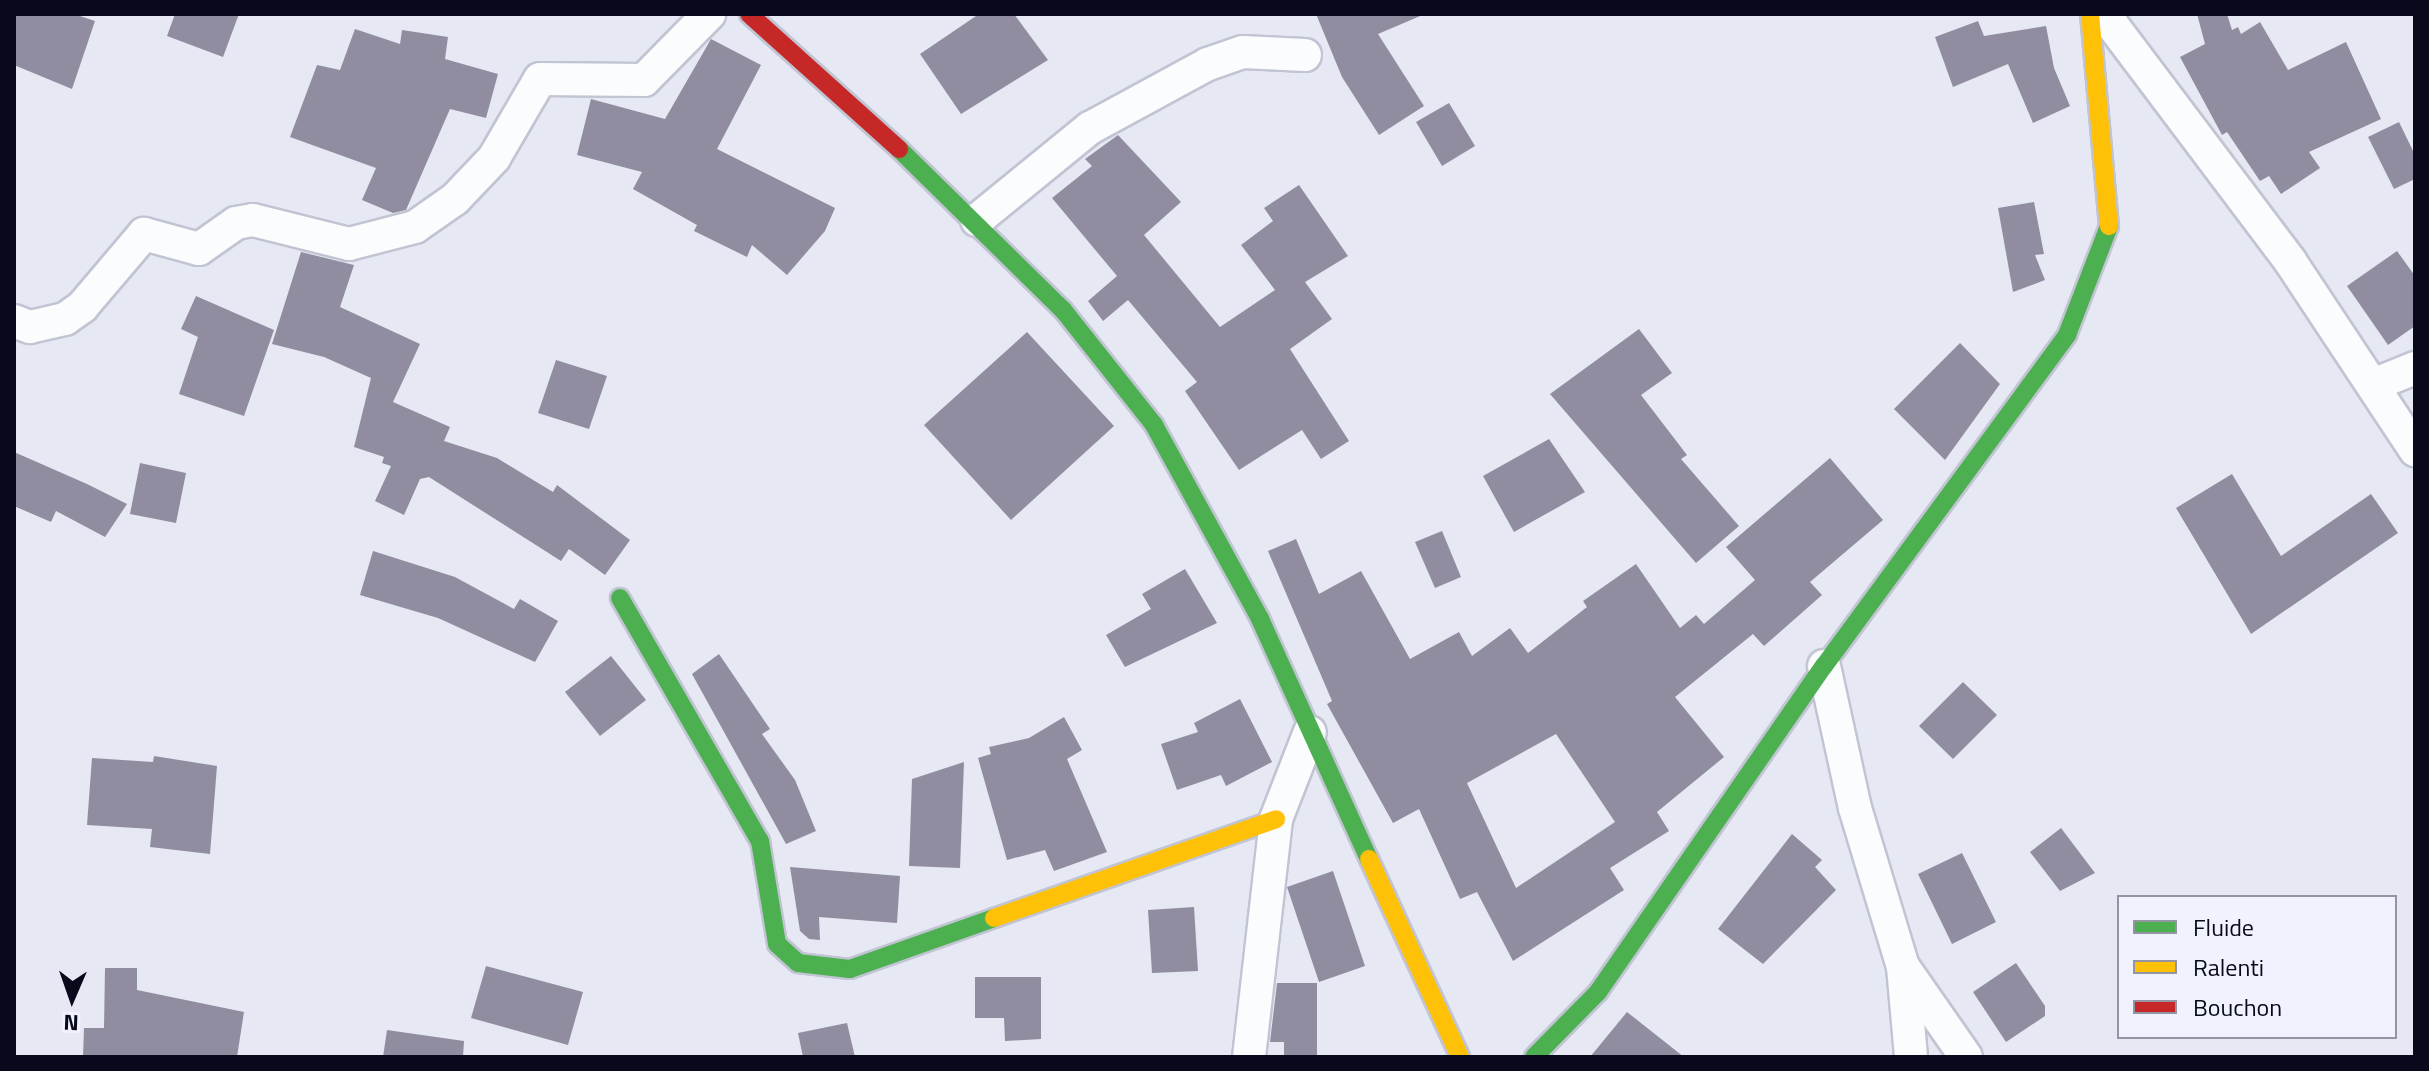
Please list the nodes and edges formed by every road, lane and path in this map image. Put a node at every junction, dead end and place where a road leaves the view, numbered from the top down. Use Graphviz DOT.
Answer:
graph roads {
  1 [pos="709,14"];
  2 [pos="749,14"];
  3 [pos="2090,14"];
  4 [pos="2104,14"];
  5 [pos="1305,55"];
  6 [pos="977,220"];
  7 [pos="14,321"];
  8 [pos="2415,368"];
  9 [pos="2373,385"];
  10 [pos="2415,450"];
  11 [pos="620,598"];
  12 [pos="1824,666"];
  13 [pos="1310,732"];
  14 [pos="1276,819"];
  15 [pos="1903,967"];
  16 [pos="1249,1057"];
  17 [pos="1460,1057"];
  18 [pos="1534,1057"];
  19 [pos="1911,1057"];
  20 [pos="1966,1057"];
  1 -- 7 [label="street"];
  2 -- 6 [label="street"];
  3 -- 12 [label="street"];
  4 -- 9 [label="street"];
  5 -- 6 [label="street"];
  6 -- 13 [label="street"];
  8 -- 9 [label="street"];
  9 -- 10 [label="street"];
  11 -- 14 [label="street"];
  12 -- 15 [label="street"];
  12 -- 18 [label="street"];
  13 -- 14 [label="street"];
  13 -- 17 [label="street"];
  14 -- 16 [label="street"];
  15 -- 19 [label="street"];
  15 -- 20 [label="street"];
}
